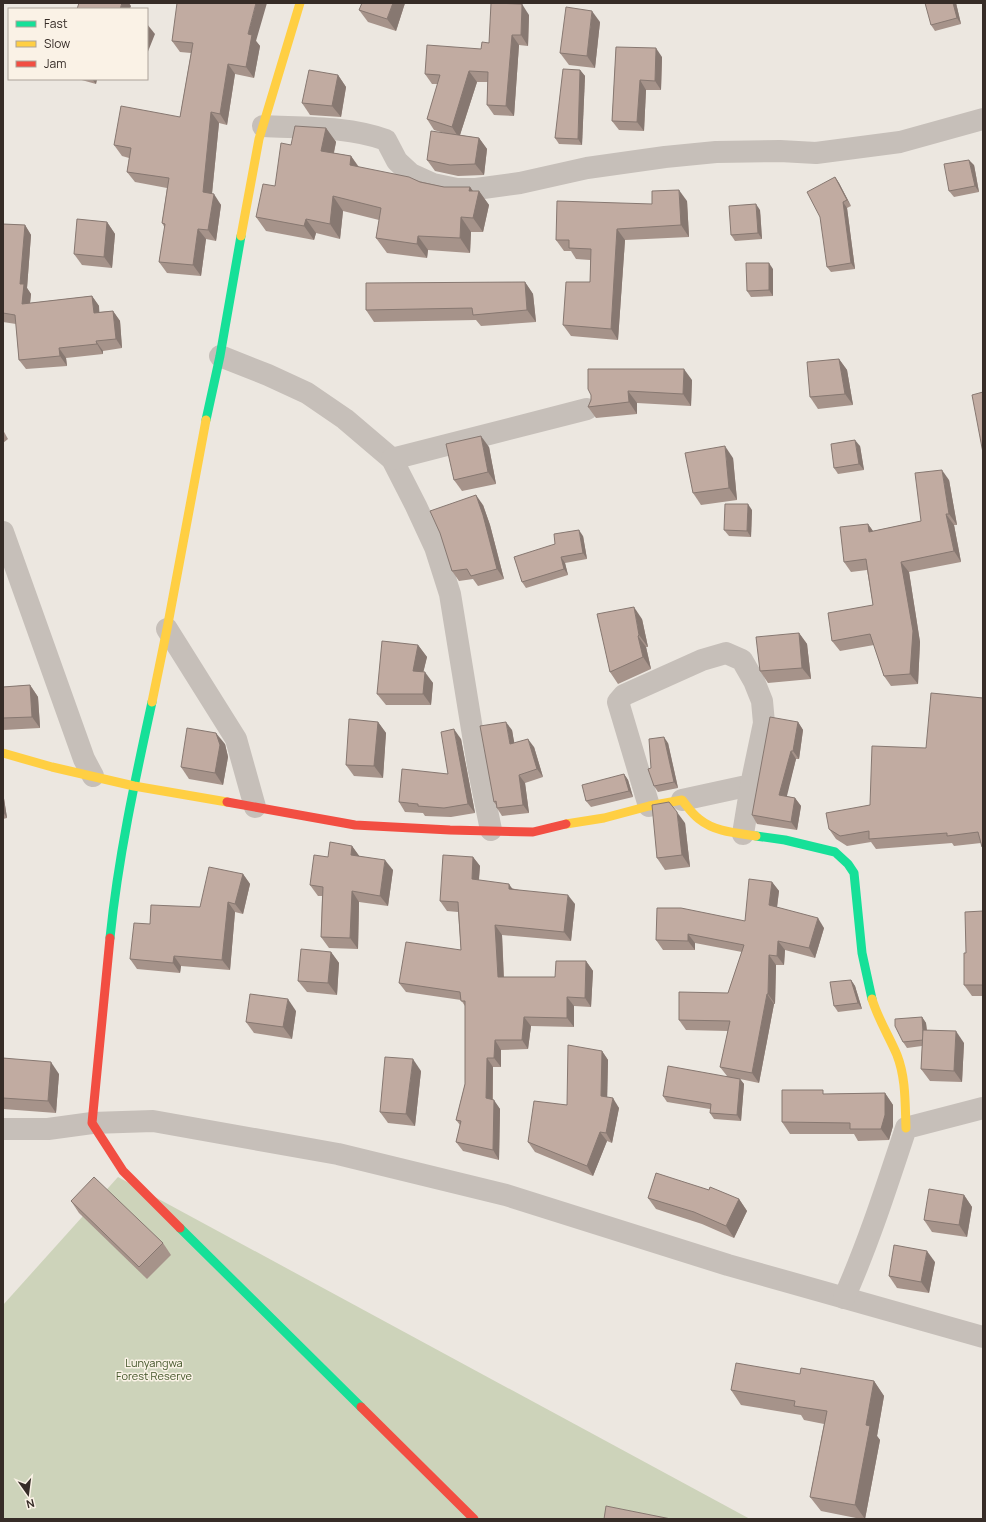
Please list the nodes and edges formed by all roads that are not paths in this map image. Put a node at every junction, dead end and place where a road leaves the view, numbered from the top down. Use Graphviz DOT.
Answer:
graph roads {
  1 [pos="300,3"];
  2 [pos="983,119"];
  3 [pos="263,126"];
  4 [pos="220,356"];
  5 [pos="587,409"];
  6 [pos="392,459"];
  7 [pos="3,532"];
  8 [pos="167,629"];
  9 [pos="3,752"];
  10 [pos="93,776"];
  11 [pos="750,785"];
  12 [pos="134,786"];
  13 [pos="682,800"];
  14 [pos="649,806"];
  15 [pos="255,807"];
  16 [pos="490,830"];
  17 [pos="743,834"];
  18 [pos="983,1108"];
  19 [pos="92,1123"];
  20 [pos="906,1128"];
  21 [pos="3,1129"];
  22 [pos="844,1298"];
  23 [pos="983,1337"];
  24 [pos="474,1519"];
  1 -- 3 [label="street"];
  2 -- 3 [label="street"];
  3 -- 4 [label="street"];
  4 -- 6 [label="street"];
  4 -- 8 [label="street"];
  5 -- 6 [label="street"];
  6 -- 16 [label="street"];
  7 -- 10 [label="street"];
  8 -- 12 [label="street"];
  8 -- 15 [label="street"];
  9 -- 10 [label="street"];
  10 -- 12 [label="street"];
  11 -- 13 [label="street"];
  11 -- 14 [label="street"];
  11 -- 17 [label="street"];
  12 -- 15 [label="street"];
  12 -- 19 [label="street"];
  13 -- 14 [label="street"];
  13 -- 17 [label="street"];
  14 -- 16 [label="street"];
  15 -- 16 [label="street"];
  17 -- 20 [label="street"];
  18 -- 20 [label="street"];
  19 -- 21 [label="street"];
  19 -- 22 [label="street"];
  19 -- 24 [label="street"];
  20 -- 22 [label="street"];
  22 -- 23 [label="street"];
}
